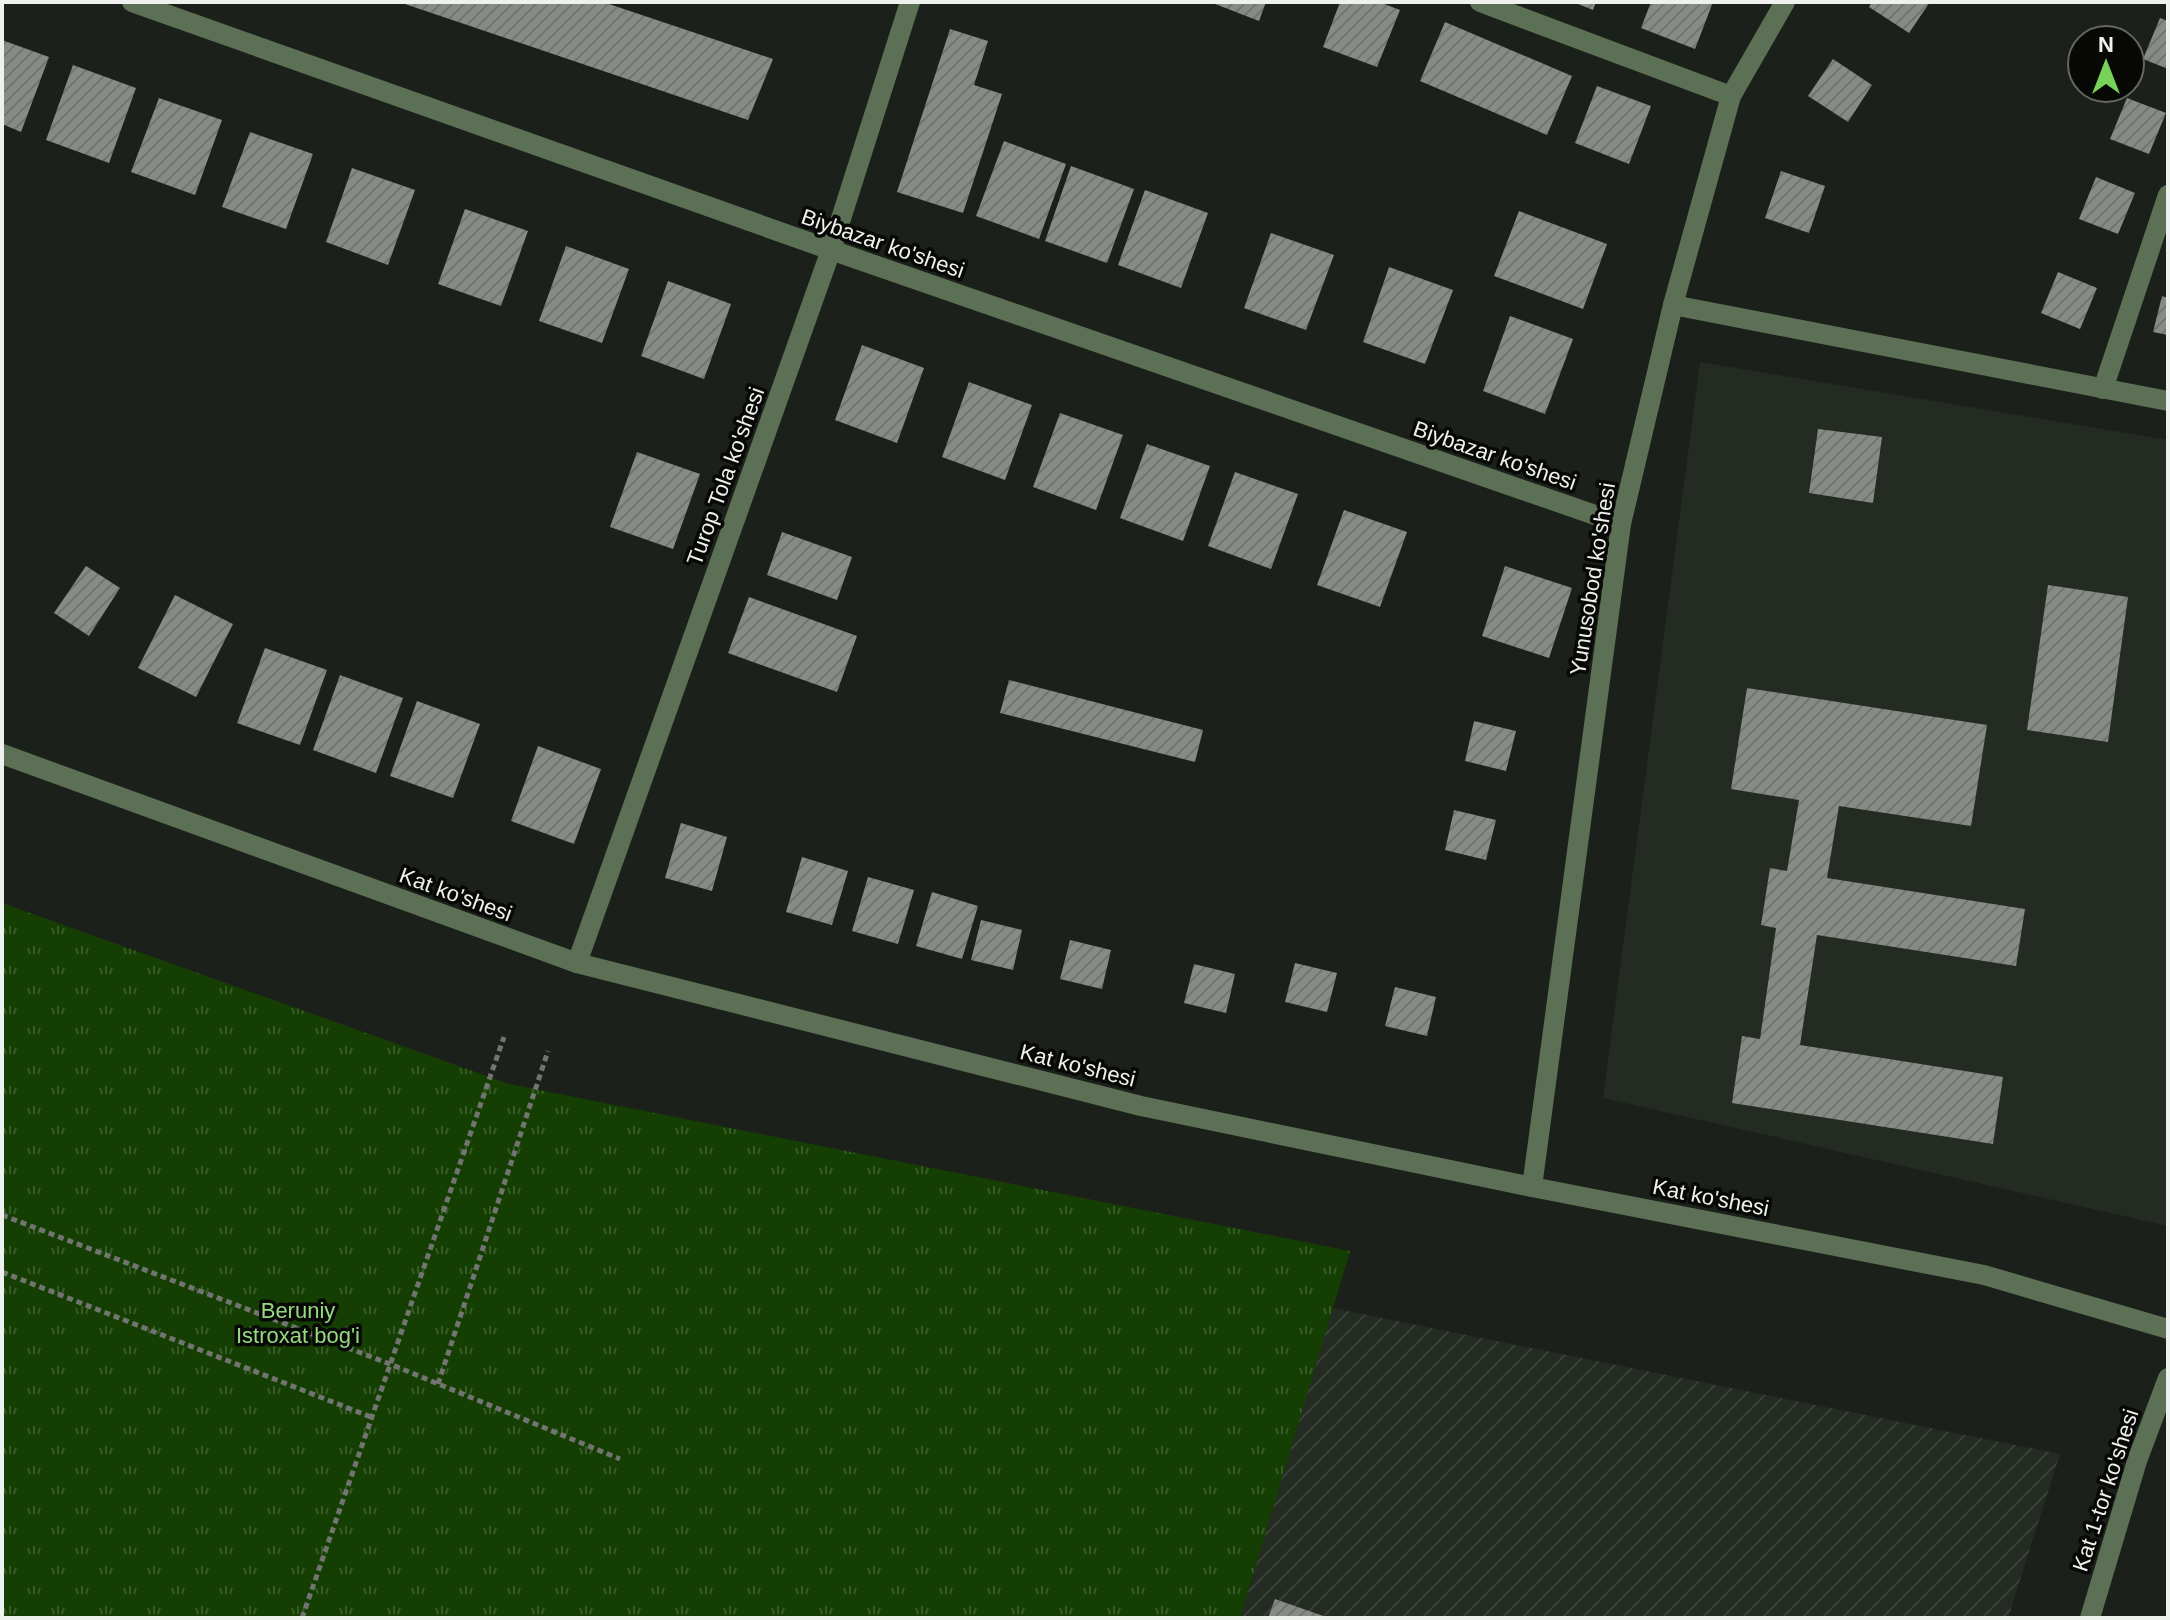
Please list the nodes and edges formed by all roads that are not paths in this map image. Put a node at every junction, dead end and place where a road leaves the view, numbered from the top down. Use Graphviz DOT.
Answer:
graph roads {
  1 [pos="132,2"];
  2 [pos="910,2"];
  3 [pos="1480,2"];
  4 [pos="1785,2"];
  5 [pos="1731,96"];
  6 [pos="2168,195"];
  7 [pos="831,250"];
  8 [pos="1673,305"];
  9 [pos="2103,389"];
  10 [pos="2168,401"];
  11 [pos="1621,524"];
  12 [pos="2,754"];
  13 [pos="577,963"];
  14 [pos="1532,1187"];
  15 [pos="2168,1329"];
  16 [pos="2168,1378"];
  17 [pos="2090,1618"];
  1 -- 7 [label="street, Biybazar ko'shesi"];
  2 -- 7 [label="street, Turop Tola ko'shesi"];
  3 -- 5 [label="street"];
  4 -- 5 [label="street, Yunusobod ko'shesi"];
  5 -- 8 [label="street, Yunusobod ko'shesi"];
  6 -- 9 [label="street"];
  7 -- 11 [label="street, Biybazar ko'shesi"];
  7 -- 13 [label="street, Turop Tola ko'shesi"];
  8 -- 9 [label="street"];
  8 -- 11 [label="street, Yunusobod ko'shesi"];
  9 -- 10 [label="street"];
  11 -- 14 [label="street, Yunusobod ko'shesi"];
  12 -- 13 [label="street, Kat ko'shesi"];
  13 -- 14 [label="street, Kat ko'shesi"];
  14 -- 15 [label="street, Kat ko'shesi"];
  16 -- 17 [label="street, Kat 1-tor ko'shesi"];
}
